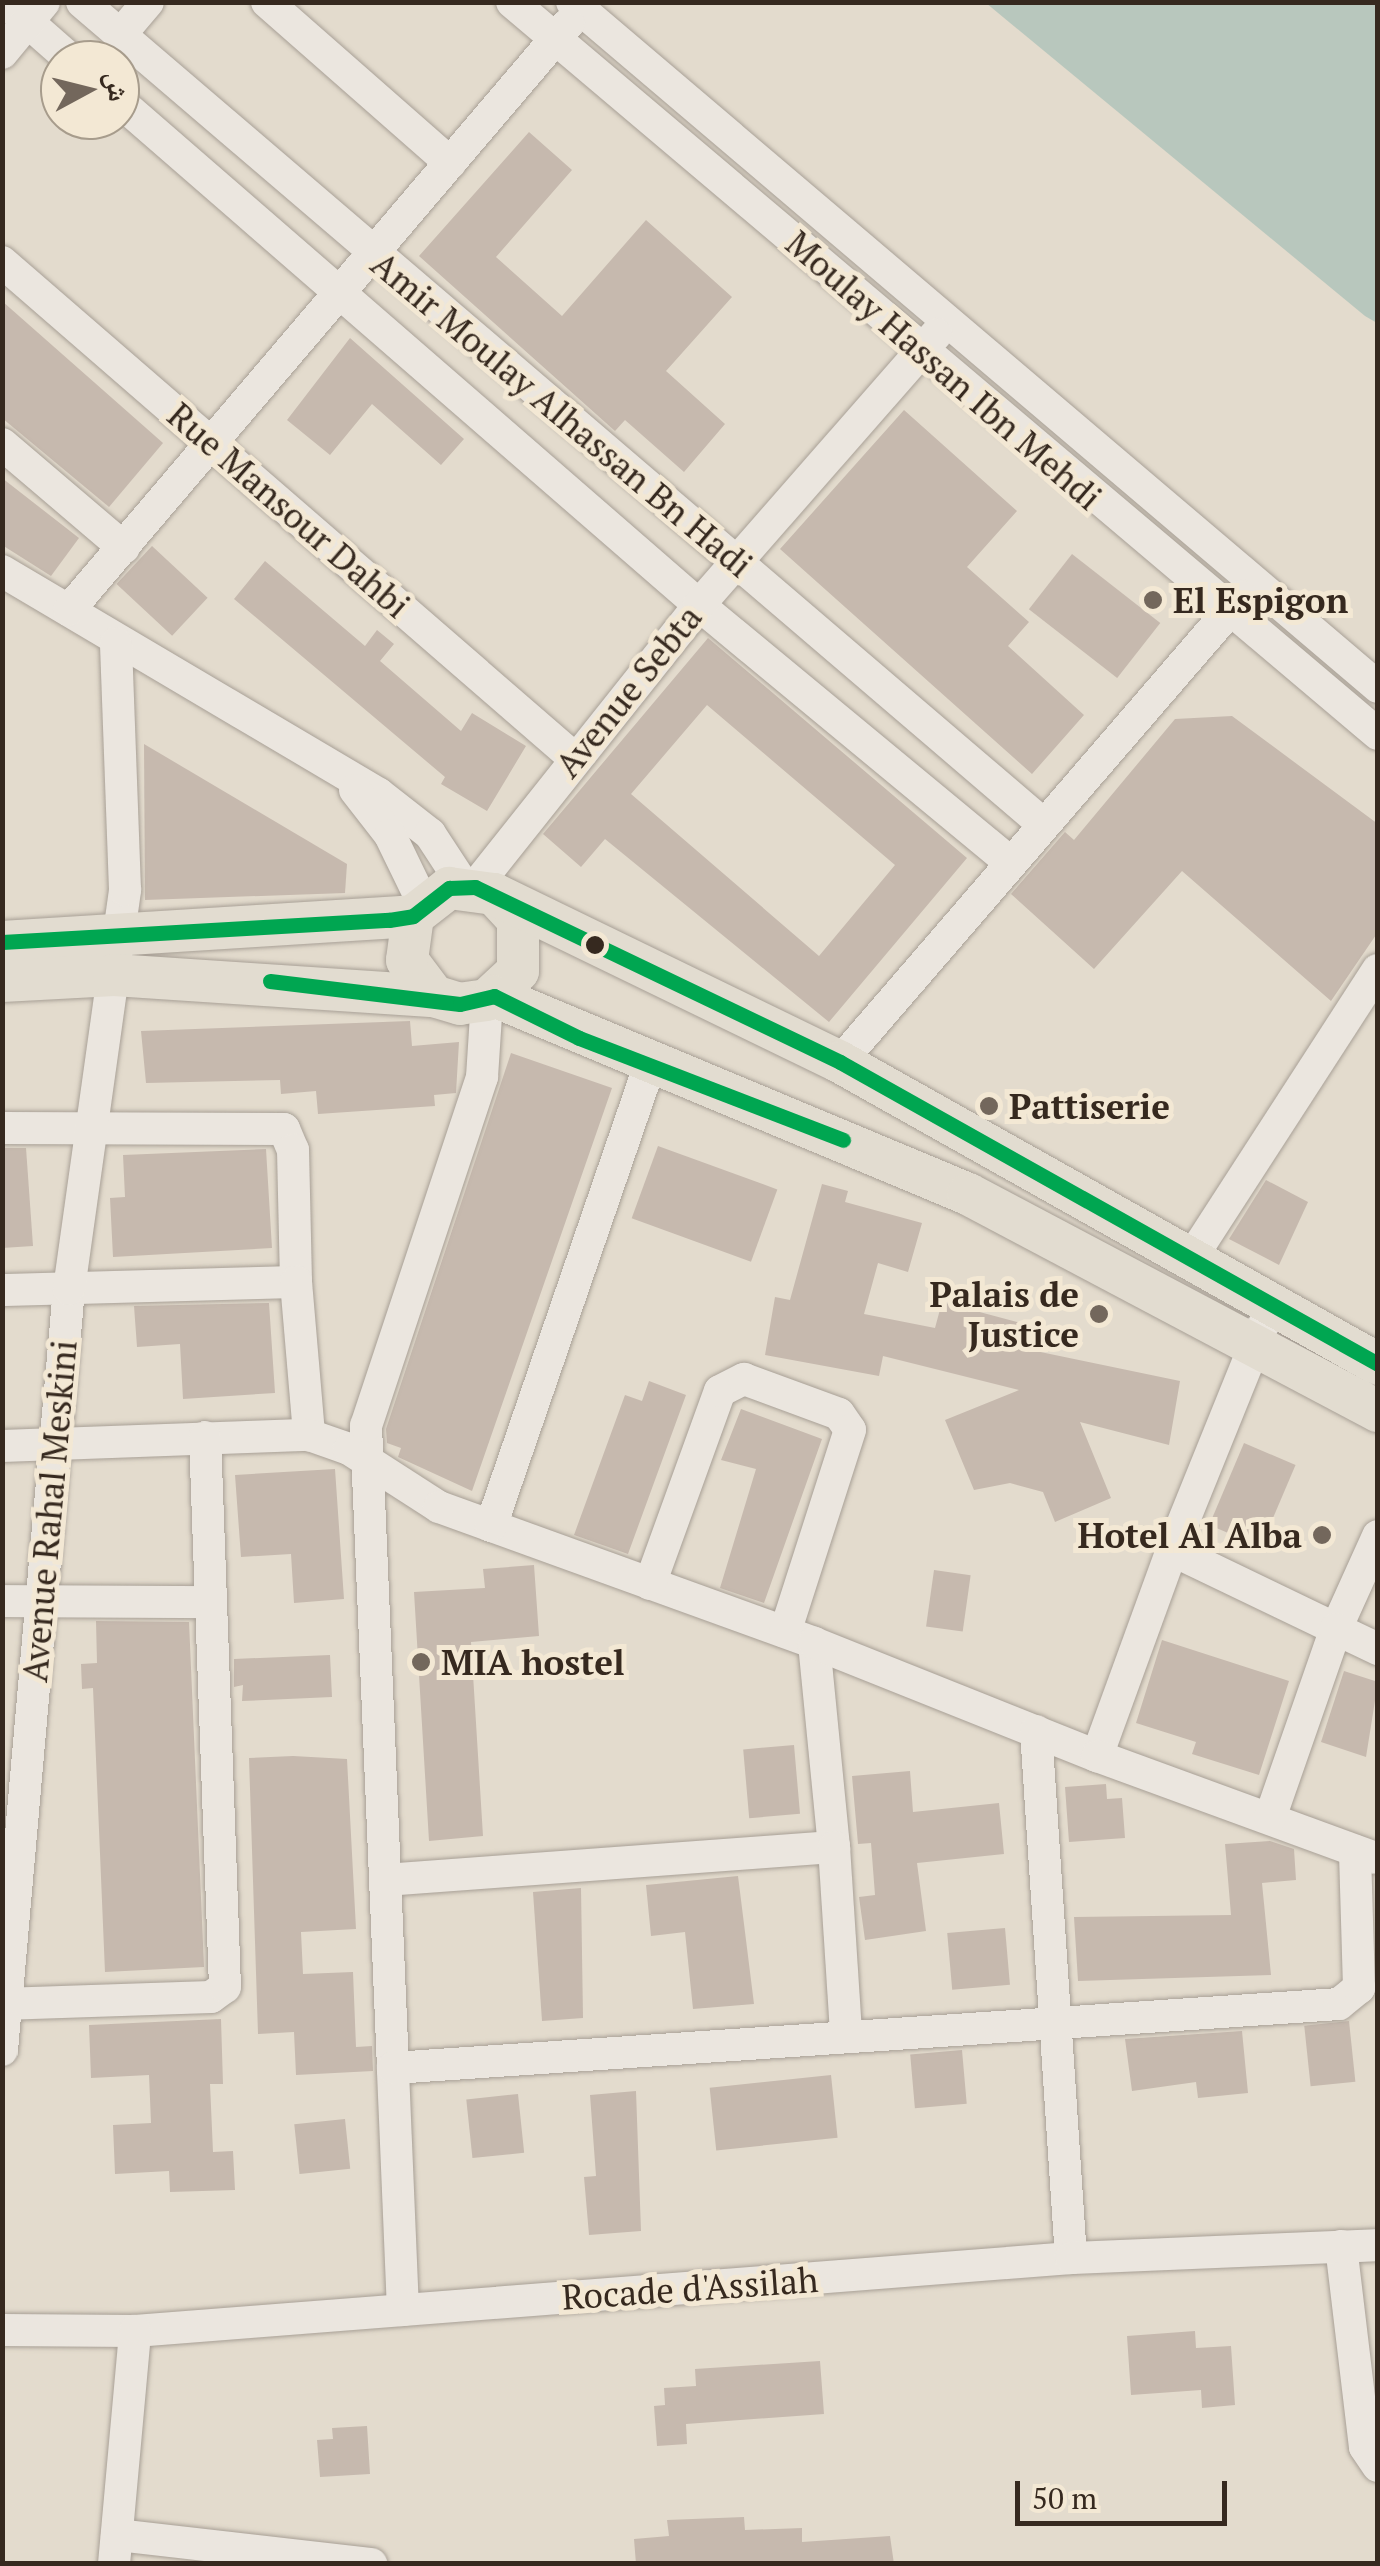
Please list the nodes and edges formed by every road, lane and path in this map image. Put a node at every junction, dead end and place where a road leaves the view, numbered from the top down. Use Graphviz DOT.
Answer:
graph roads {
  1 [pos="82,2"];
  2 [pos="148,2"];
  3 [pos="268,2"];
  4 [pos="512,2"];
  5 [pos="576,6"];
  6 [pos="26,9"];
  7 [pos="120,35"];
  8 [pos="555,39"];
  9 [pos="53,40"];
  10 [pos="2,54"];
  11 [pos="140,119"];
  12 [pos="450,163"];
  13 [pos="374,254"];
  14 [pos="2,262"];
  15 [pos="340,292"];
  16 [pos="948,321"];
  17 [pos="921,350"];
  18 [pos="2,444"];
  19 [pos="214,445"];
  20 [pos="124,548"];
  21 [pos="735,562"];
  22 [pos="2,571"];
  23 [pos="1255,582"];
  24 [pos="699,604"];
  25 [pos="69,610"];
  26 [pos="1228,613"];
  27 [pos="116,643"];
  28 [pos="1378,688"];
  29 [pos="1378,734"];
  30 [pos="574,758"];
  31 [pos="342,775"];
  32 [pos="1043,824"];
  33 [pos="1010,862"];
  34 [pos="478,889"];
  35 [pos="418,910"];
  36 [pos="2,942"];
  37 [pos="117,956"];
  38 [pos="1378,970"];
  39 [pos="2,980"];
  40 [pos="434,996"];
  41 [pos="491,998"];
  42 [pos="840,1062"];
  43 [pos="650,1066"];
  44 [pos="90,1125"];
  45 [pos="2,1128"];
  46 [pos="1192,1257"];
  47 [pos="296,1282"];
  48 [pos="68,1289"];
  49 [pos="2,1290"];
  50 [pos="1274,1302"];
  51 [pos="1254,1342"];
  52 [pos="1378,1364"];
  53 [pos="1378,1410"];
  54 [pos="309,1435"];
  55 [pos="205,1438"];
  56 [pos="54,1444"];
  57 [pos="2,1446"];
  58 [pos="365,1458"];
  59 [pos="491,1526"];
  60 [pos="1378,1536"];
  61 [pos="1172,1550"];
  62 [pos="650,1584"];
  63 [pos="40,1600"];
  64 [pos="2,1601"];
  65 [pos="210,1602"];
  66 [pos="1336,1630"];
  67 [pos="800,1638"];
  68 [pos="1378,1649"];
  69 [pos="1036,1731"];
  70 [pos="1098,1756"];
  71 [pos="1270,1818"];
  72 [pos="834,1847"];
  73 [pos="1366,1855"];
  74 [pos="387,1880"];
  75 [pos="5,2004"];
  76 [pos="1050,2021"];
  77 [pos="846,2035"];
  78 [pos="2,2050"];
  79 [pos="393,2068"];
  80 [pos="1378,2245"];
  81 [pos="1341,2246"];
  82 [pos="1071,2258"];
  83 [pos="403,2310"];
  84 [pos="2,2330"];
  85 [pos="135,2331"];
  86 [pos="1378,2466"];
  87 [pos="115,2549"];
  88 [pos="246,2557"];
  89 [pos="370,2563"];
  1 -- 7 [label="street, Amir Moulay Alhassan Bn Hadi"];
  2 -- 7 [label="street"];
  3 -- 12 [label="street"];
  4 -- 8 [label="street, Moulay Hassan Ibn Mehdi"];
  5 -- 8 [label="street"];
  5 -- 16 [label="street, Moulay Hassan Ibn Mehdi"];
  6 -- 9 [label="street"];
  6 -- 10 [label="street"];
  7 -- 13 [label="street, Amir Moulay Alhassan Bn Hadi"];
  8 -- 12 [label="street"];
  8 -- 17 [label="street, Moulay Hassan Ibn Mehdi"];
  11 -- 15 [label="street"];
  12 -- 13 [label="street"];
  13 -- 15 [label="street"];
  13 -- 21 [label="street, Amir Moulay Alhassan Bn Hadi"];
  14 -- 19 [label="street, Rue Mansour Dahbi"];
  15 -- 19 [label="street"];
  15 -- 24 [label="street"];
  16 -- 17 [label="street, Avenue Sebta"];
  16 -- 23 [label="street, Moulay Hassan Ibn Mehdi"];
  17 -- 21 [label="street, Avenue Sebta"];
  17 -- 26 [label="street, Moulay Hassan Ibn Mehdi"];
  18 -- 20 [label="street"];
  19 -- 20 [label="street"];
  19 -- 30 [label="street, Rue Mansour Dahbi"];
  20 -- 25 [label="street"];
  21 -- 24 [label="street, Avenue Sebta"];
  21 -- 32 [label="street, Amir Moulay Alhassan Bn Hadi"];
  22 -- 25 [label="street"];
  23 -- 26 [label="street"];
  23 -- 28 [label="street, Moulay Hassan Ibn Mehdi"];
  24 -- 30 [label="street, Avenue Sebta"];
  24 -- 33 [label="street"];
  25 -- 27 [label="street"];
  26 -- 29 [label="street, Moulay Hassan Ibn Mehdi"];
  26 -- 32 [label="street"];
  27 -- 31 [label="street"];
  27 -- 37 [label="street, Avenue Rahal Meskini"];
  30 -- 34 [label="street, Avenue Sebta"];
  31 -- 34 [label="street"];
  31 -- 35 [label="street"];
  32 -- 33 [label="street"];
  33 -- 42 [label="street"];
  34 -- 35 [label="main road"];
  34 -- 41 [label="main road"];
  34 -- 42 [label="main road"];
  35 -- 37 [label="main road"];
  35 -- 40 [label="main road"];
  36 -- 37 [label="main road"];
  37 -- 39 [label="main road"];
  37 -- 40 [label="main road"];
  37 -- 44 [label="street, Avenue Rahal Meskini"];
  38 -- 46 [label="street"];
  40 -- 41 [label="main road"];
  41 -- 43 [label="main road"];
  41 -- 58 [label="street"];
  42 -- 46 [label="main road"];
  43 -- 51 [label="main road"];
  43 -- 59 [label="street"];
  44 -- 45 [label="street"];
  44 -- 47 [label="street"];
  44 -- 48 [label="street, Avenue Rahal Meskini"];
  46 -- 50 [label="main road"];
  47 -- 48 [label="street"];
  47 -- 54 [label="street"];
  48 -- 49 [label="street"];
  48 -- 56 [label="street, Avenue Rahal Meskini"];
  50 -- 51 [label="street"];
  50 -- 52 [label="main road"];
  51 -- 53 [label="main road"];
  51 -- 61 [label="street"];
  54 -- 55 [label="street"];
  54 -- 58 [label="street"];
  55 -- 56 [label="street"];
  55 -- 65 [label="street"];
  56 -- 57 [label="street"];
  56 -- 63 [label="street, Avenue Rahal Meskini"];
  58 -- 59 [label="street"];
  58 -- 74 [label="street"];
  59 -- 62 [label="street"];
  60 -- 66 [label="street"];
  61 -- 66 [label="street"];
  61 -- 70 [label="street"];
  62 -- 67 [label="street"];
  62 -- 67 [label="street"];
  63 -- 64 [label="street"];
  63 -- 65 [label="street"];
  63 -- 75 [label="street, Avenue Rahal Meskini"];
  65 -- 75 [label="street"];
  66 -- 68 [label="street"];
  66 -- 71 [label="street"];
  67 -- 69 [label="street"];
  67 -- 72 [label="street"];
  69 -- 70 [label="street"];
  69 -- 76 [label="street"];
  70 -- 71 [label="street"];
  71 -- 73 [label="street"];
  72 -- 74 [label="street"];
  72 -- 77 [label="street"];
  73 -- 76 [label="street"];
  74 -- 79 [label="street"];
  75 -- 78 [label="street, Avenue Rahal Meskini"];
  76 -- 77 [label="street"];
  76 -- 82 [label="street"];
  77 -- 79 [label="street"];
  79 -- 83 [label="street"];
  80 -- 81 [label="street, Rocade d'Assilah"];
  81 -- 82 [label="street, Rocade d'Assilah"];
  81 -- 86 [label="street"];
  82 -- 83 [label="street, Rocade d'Assilah"];
  83 -- 85 [label="street, Rocade d'Assilah"];
  84 -- 85 [label="street, Rocade d'Assilah"];
  85 -- 87 [label="street"];
  87 -- 88 [label="street"];
  88 -- 89 [label="street"];
}
